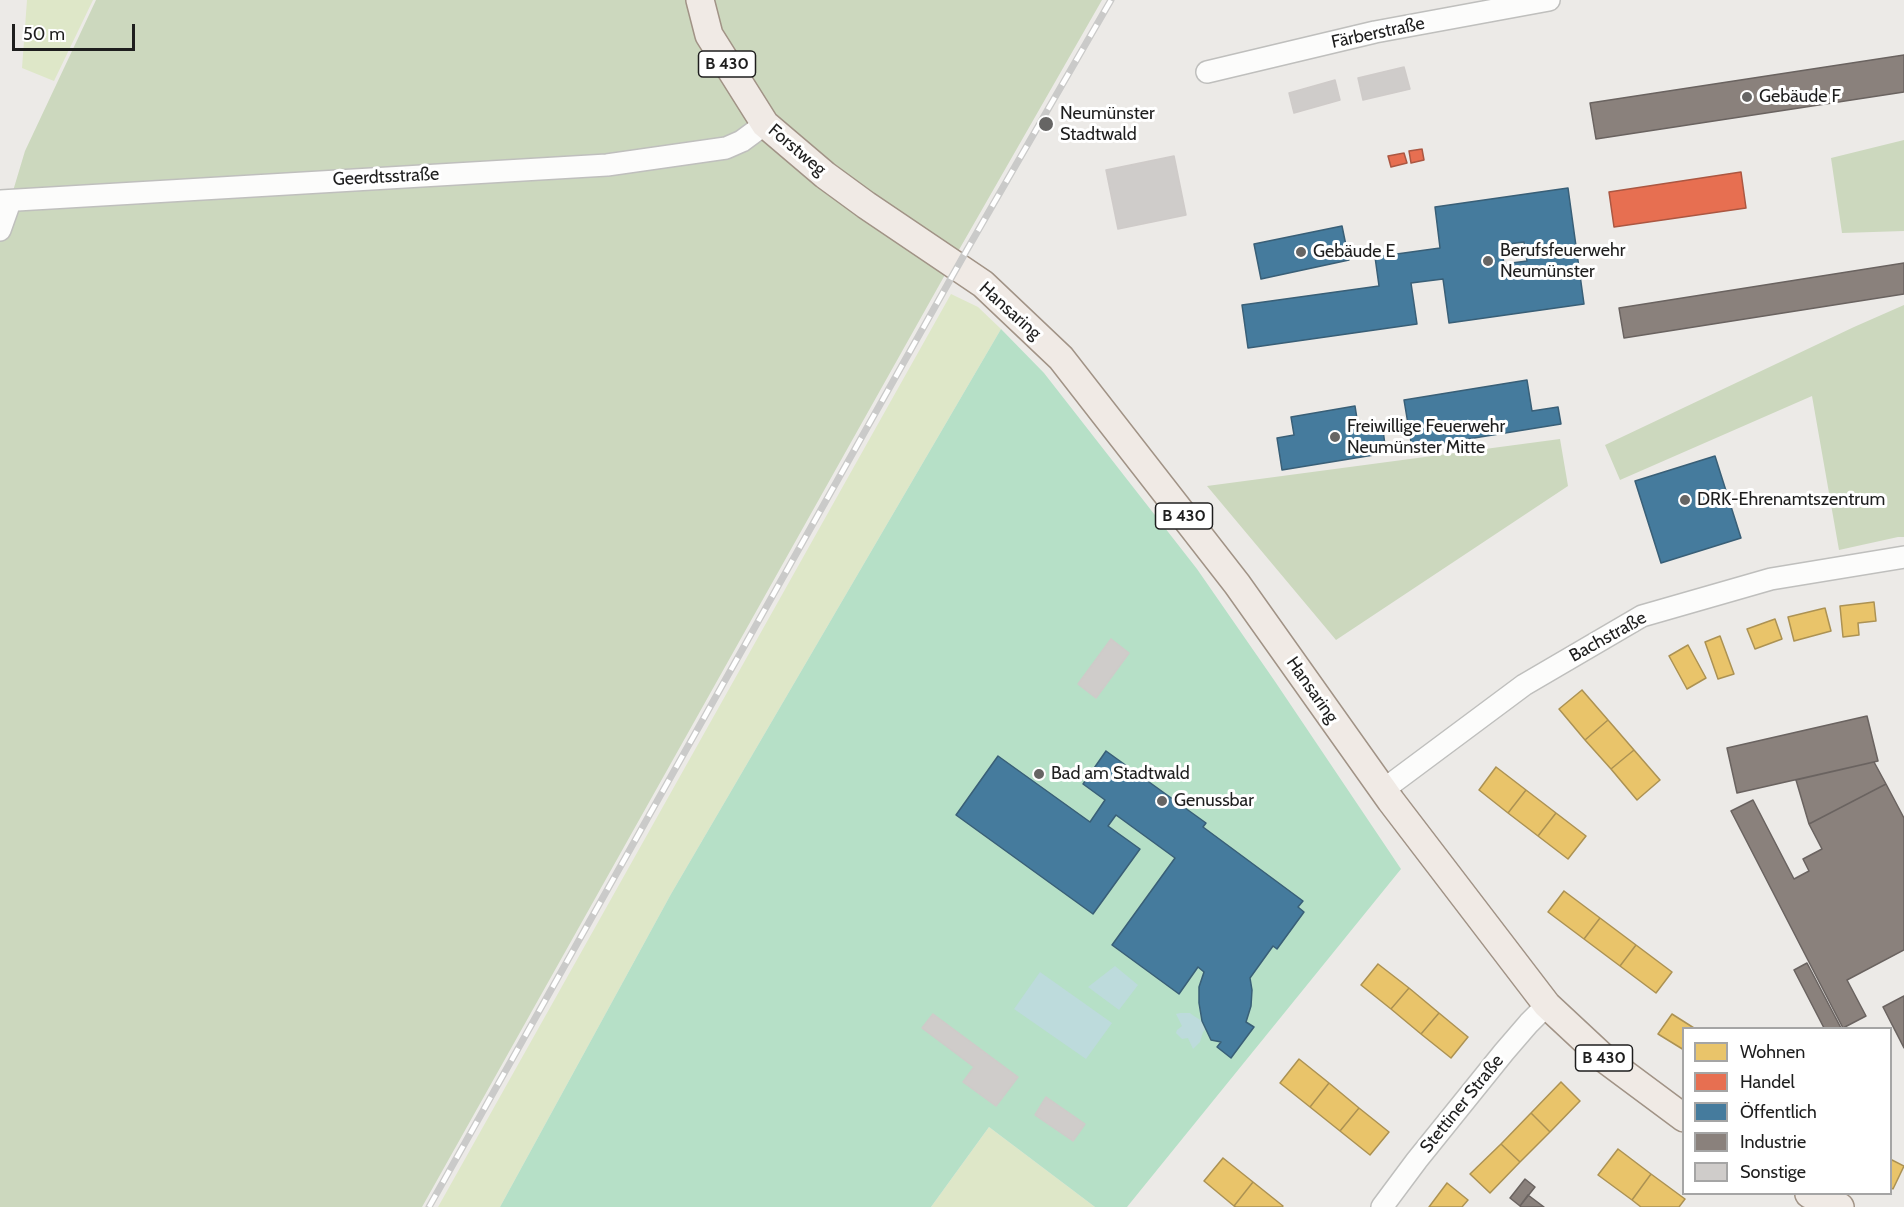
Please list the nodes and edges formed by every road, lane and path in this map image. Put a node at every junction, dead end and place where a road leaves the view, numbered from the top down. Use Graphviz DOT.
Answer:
graph roads {
  1 [pos="700,0"];
  2 [pos="1549,0"];
  3 [pos="1208,72"];
  4 [pos="765,124"];
  5 [pos="5,201"];
  6 [pos="0,230"];
  7 [pos="944,257"];
  8 [pos="1904,557"];
  9 [pos="1383,790"];
  10 [pos="1547,1005"];
  11 [pos="1682,1117"];
  12 [pos="1811,1195"];
  13 [pos="1382,1207"];
  14 [pos="1840,1207"];
  1 -- 4 [label="main road, Forstweg / B 430"];
  2 -- 3 [label="street, Färberstraße"];
  4 -- 5 [label="street, Geerdtsstraße"];
  4 -- 7 [label="main road, Forstweg / B 430"];
  5 -- 6 [label="street"];
  7 -- 9 [label="main road, Hansaring / B 430"];
  8 -- 9 [label="street, Bachstraße"];
  9 -- 10 [label="main road, Hansaring / B 430"];
  10 -- 11 [label="main road, Hansaring / B 430"];
  10 -- 13 [label="street, Stettiner Straße"];
  12 -- 14 [label="main road"];
}
